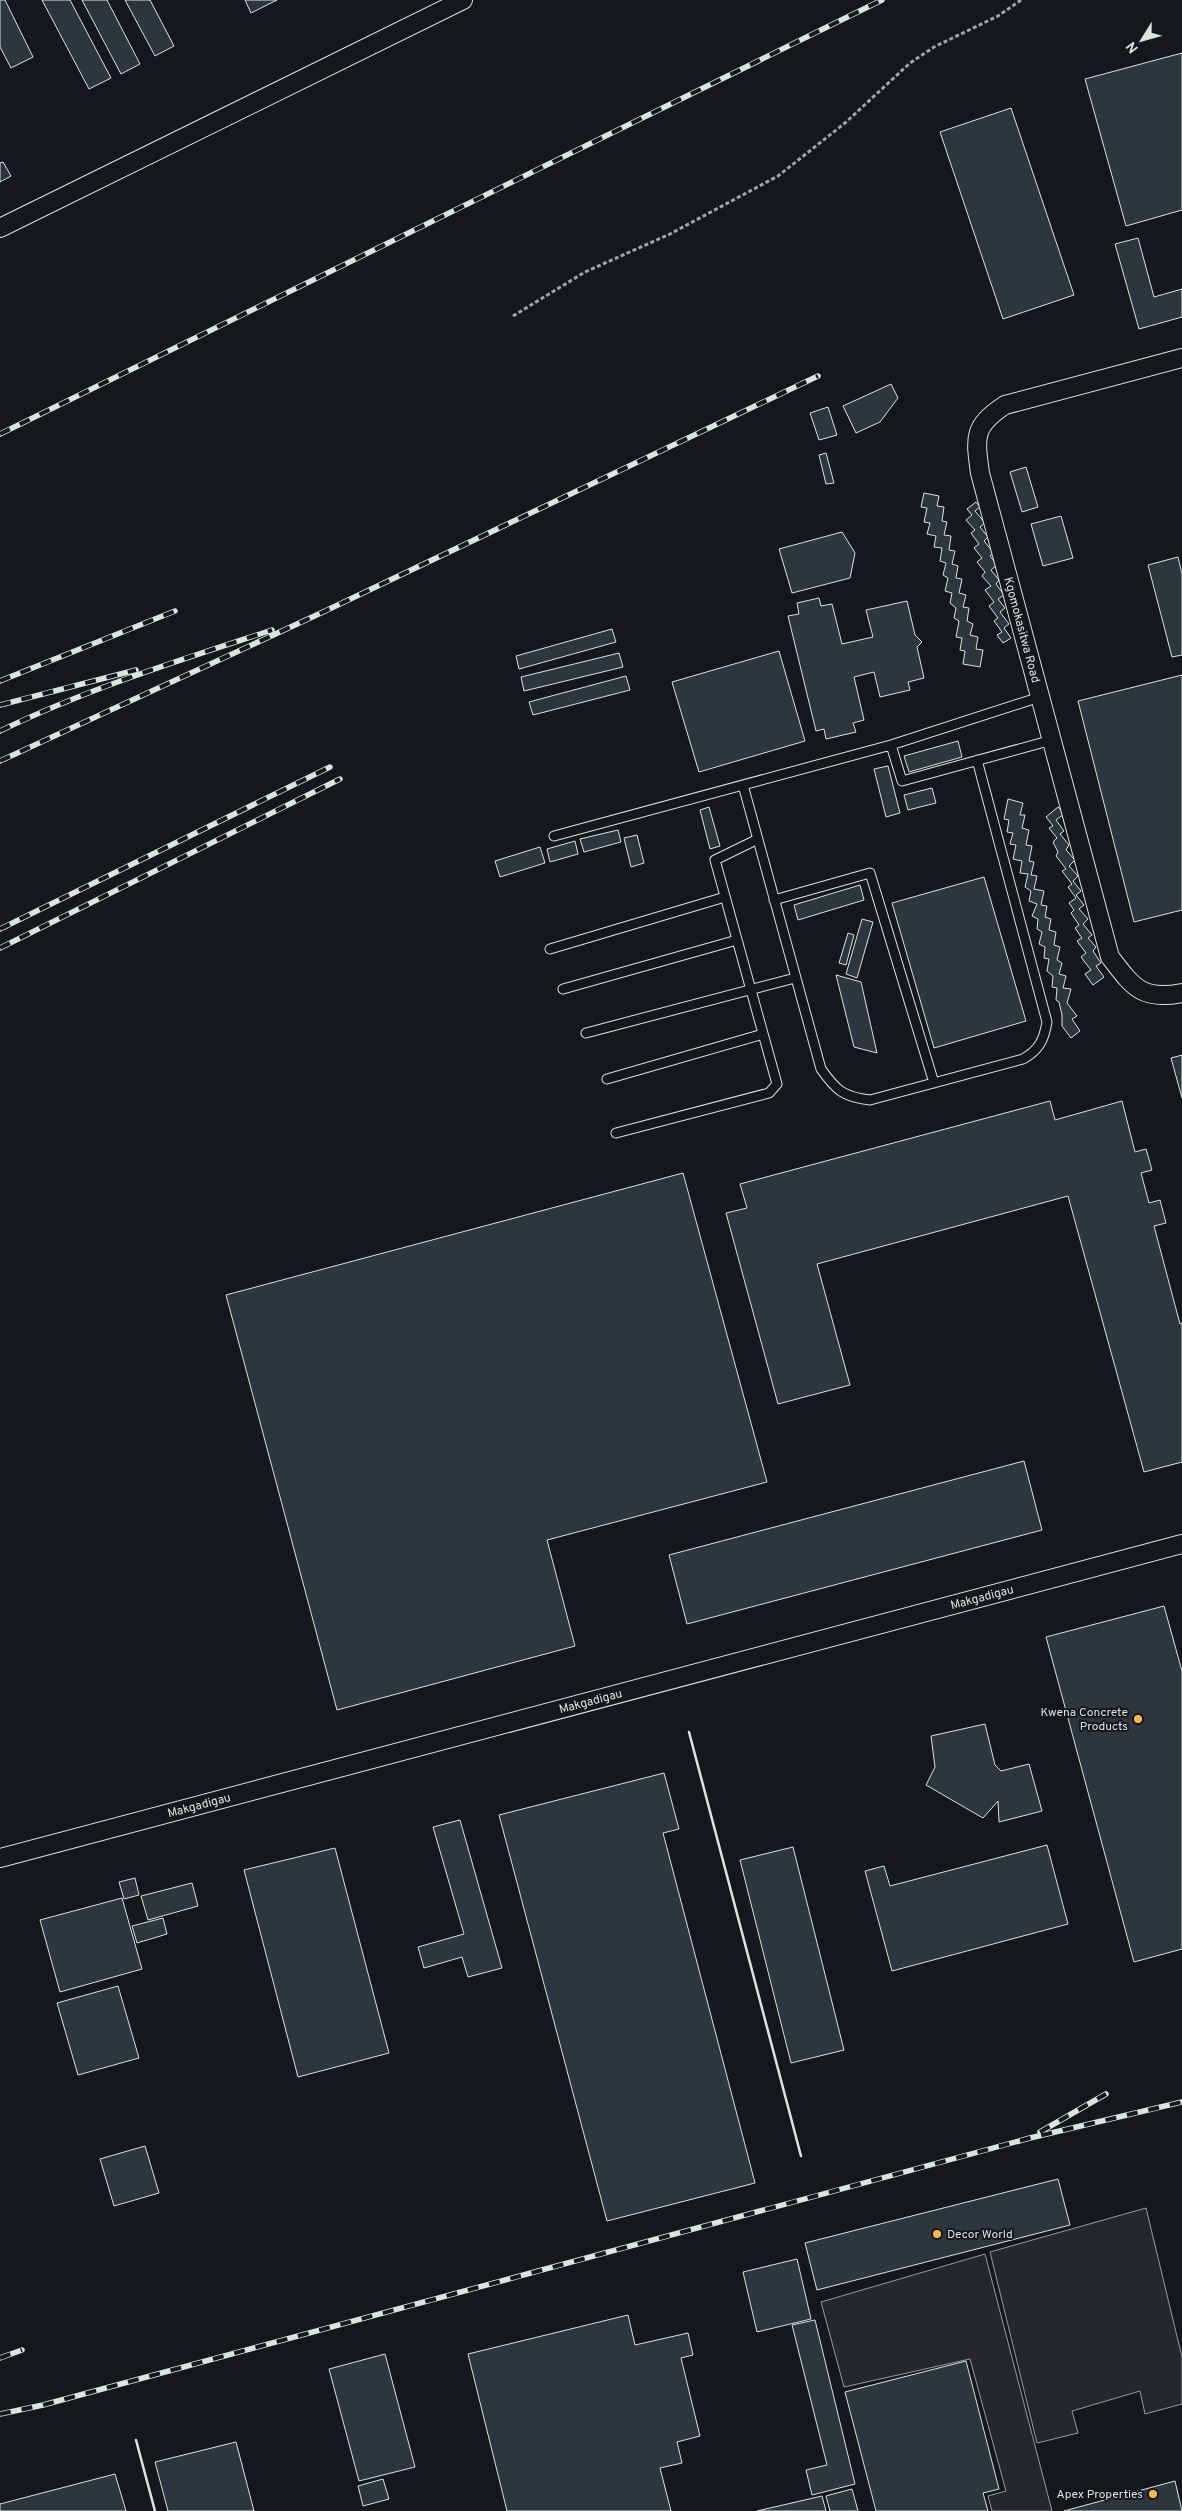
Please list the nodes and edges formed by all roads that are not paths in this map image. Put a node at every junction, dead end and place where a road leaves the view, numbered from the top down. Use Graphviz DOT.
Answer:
graph roads {
  1 [pos="463,0"];
  2 [pos="0,228"];
  3 [pos="1182,358"];
  4 [pos="1040,697"];
  5 [pos="1052,740"];
  6 [pos="891,745"];
  7 [pos="977,760"];
  8 [pos="743,785"];
  9 [pos="554,836"];
  10 [pos="758,839"];
  11 [pos="725,897"];
  12 [pos="774,900"];
  13 [pos="737,940"];
  14 [pos="550,949"];
  15 [pos="796,978"];
  16 [pos="563,989"];
  17 [pos="751,989"];
  18 [pos="1182,992"];
  19 [pos="586,1033"];
  20 [pos="763,1034"];
  21 [pos="607,1079"];
  22 [pos="934,1083"];
  23 [pos="616,1133"];
  24 [pos="1182,1544"];
  25 [pos="0,1858"];
  1 -- 2 [label="street"];
  3 -- 4 [label="street, Kgomokasitwa Road"];
  4 -- 5 [label="street, Kgomokasitwa Road"];
  4 -- 6 [label="lane"];
  5 -- 7 [label="lane"];
  5 -- 18 [label="street, Kgomokasitwa Road"];
  6 -- 7 [label="lane"];
  6 -- 8 [label="lane"];
  7 -- 22 [label="lane"];
  8 -- 9 [label="lane"];
  8 -- 10 [label="lane"];
  10 -- 11 [label="lane"];
  10 -- 12 [label="lane"];
  11 -- 13 [label="lane"];
  11 -- 14 [label="lane"];
  12 -- 15 [label="lane"];
  12 -- 22 [label="lane"];
  13 -- 16 [label="lane"];
  13 -- 17 [label="lane"];
  15 -- 17 [label="lane"];
  15 -- 22 [label="lane"];
  17 -- 19 [label="lane"];
  17 -- 20 [label="lane"];
  20 -- 21 [label="lane"];
  20 -- 23 [label="lane"];
  24 -- 25 [label="street, Makgadigau"];
}
